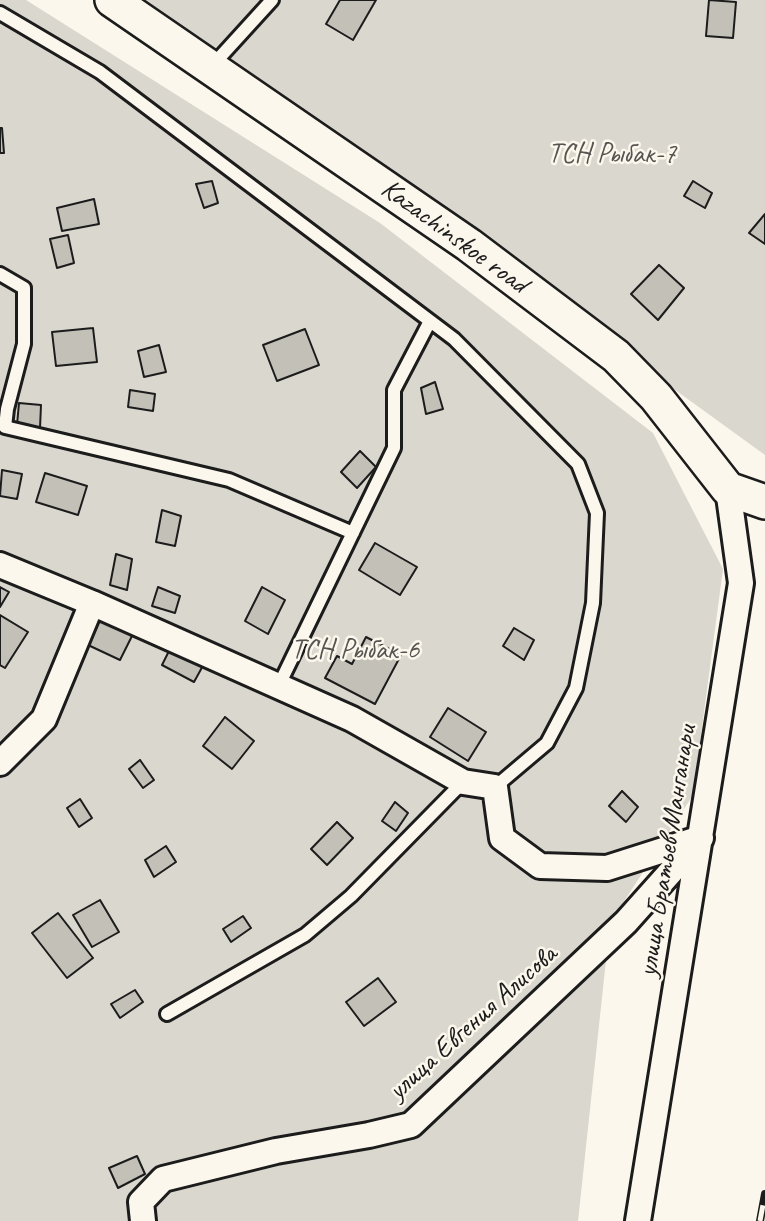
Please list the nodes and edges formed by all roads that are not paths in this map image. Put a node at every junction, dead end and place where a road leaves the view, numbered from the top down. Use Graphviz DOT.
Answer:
graph roads {
  1 [pos="112,0"];
  2 [pos="272,0"];
  3 [pos="0,13"];
  4 [pos="211,67"];
  5 [pos="0,274"];
  6 [pos="430,321"];
  7 [pos="728,489"];
  8 [pos="765,502"];
  9 [pos="352,533"];
  10 [pos="0,565"];
  11 [pos="92,603"];
  12 [pos="279,685"];
  13 [pos="0,763"];
  14 [pos="463,782"];
  15 [pos="495,787"];
  16 [pos="701,838"];
  17 [pos="167,1014"];
  18 [pos="144,1221"];
  19 [pos="638,1221"];
  1 -- 4 [label="main road, Kazachinskoe road"];
  2 -- 4 [label="lane"];
  3 -- 6 [label="lane"];
  4 -- 7 [label="main road, Kazachinskoe road"];
  5 -- 9 [label="lane"];
  6 -- 9 [label="lane"];
  6 -- 15 [label="lane"];
  7 -- 8 [label="main road"];
  7 -- 16 [label="street, улица Братьев Манганари"];
  9 -- 12 [label="lane"];
  10 -- 11 [label="street"];
  11 -- 12 [label="street"];
  11 -- 13 [label="street"];
  12 -- 14 [label="street"];
  14 -- 15 [label="street"];
  14 -- 17 [label="lane"];
  15 -- 16 [label="street"];
  16 -- 18 [label="street, улица Евгения Алисова"];
  16 -- 19 [label="street, улица Братьев Манганари"];
}
